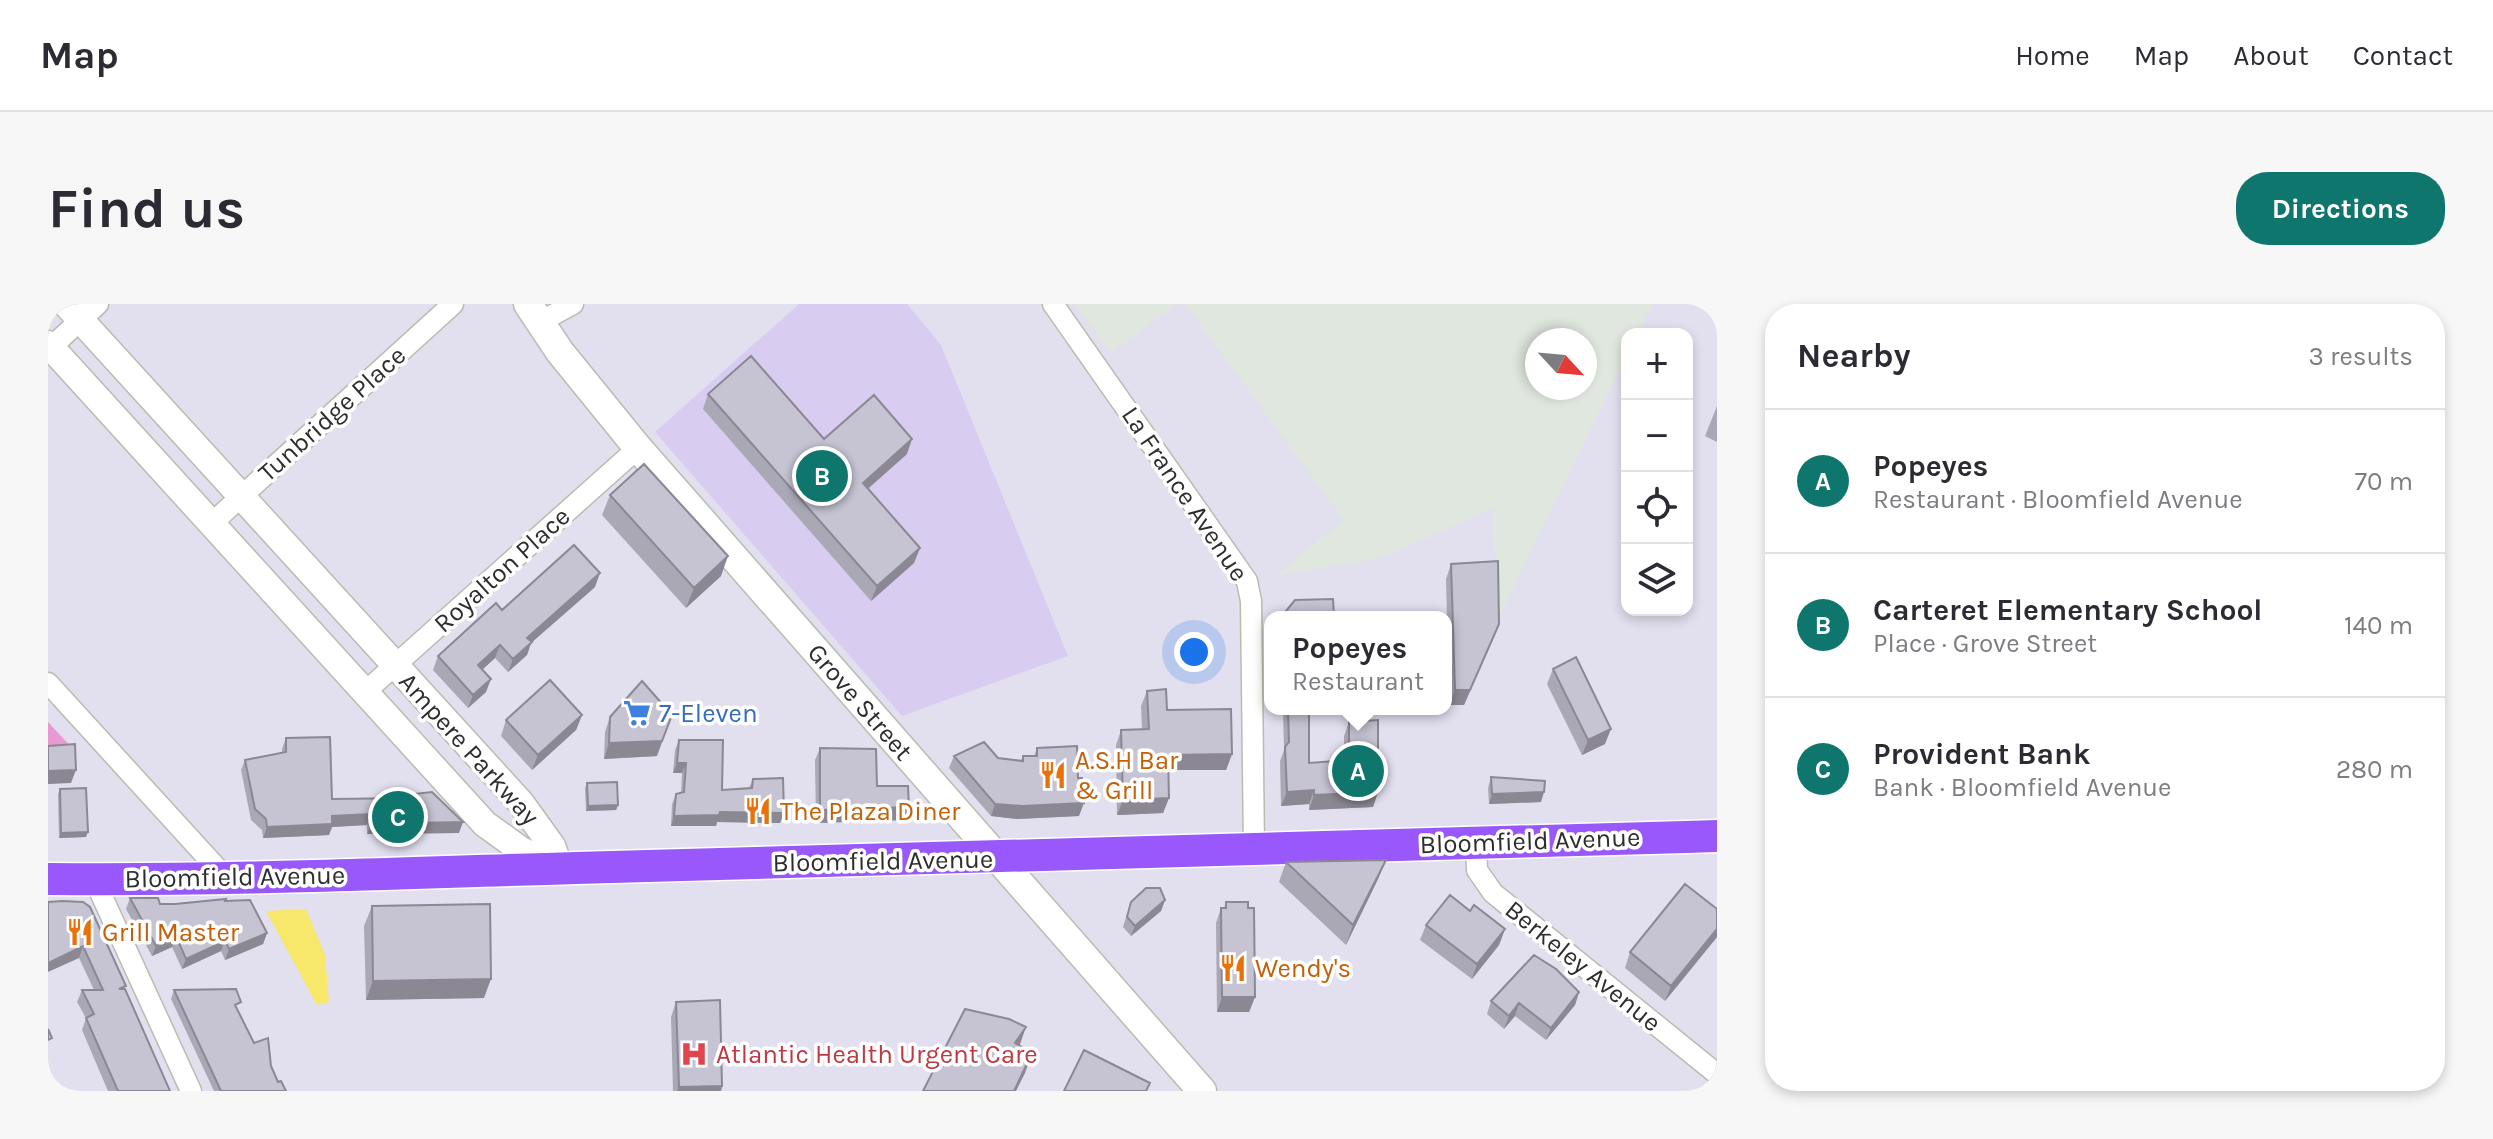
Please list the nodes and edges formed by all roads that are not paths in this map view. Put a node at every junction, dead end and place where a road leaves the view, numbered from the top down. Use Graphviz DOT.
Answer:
graph roads {
  1 [pos="453,304"];
  2 [pos="573,304"];
  3 [pos="1053,304"];
  4 [pos="81,309"];
  5 [pos="534,313"];
  6 [pos="49,347"];
  7 [pos="638,448"];
  8 [pos="241,496"];
  9 [pos="211,524"];
  10 [pos="396,665"];
  11 [pos="48,683"];
  12 [pos="365,692"];
  13 [pos="1717,836"];
  14 [pos="1476,842"];
  15 [pos="1254,849"];
  16 [pos="996,858"];
  17 [pos="560,868"];
  18 [pos="226,878"];
  19 [pos="48,879"];
  20 [pos="94,879"];
  21 [pos="1717,1074"];
  22 [pos="191,1091"];
  23 [pos="1202,1091"];
  1 -- 8 [label="street, Tunbridge Place"];
  2 -- 5 [label="street"];
  3 -- 15 [label="street, La France Avenue"];
  4 -- 6 [label="street"];
  4 -- 8 [label="street, Ampere Parkway"];
  5 -- 7 [label="main road, Grove Street"];
  6 -- 9 [label="street, Ampere Parkway"];
  7 -- 10 [label="street, Royalton Place"];
  7 -- 16 [label="main road, Grove Street"];
  8 -- 9 [label="street, Tunbridge Place"];
  8 -- 10 [label="street, Ampere Parkway"];
  9 -- 12 [label="street, Ampere Parkway"];
  10 -- 12 [label="street, Royalton Place"];
  10 -- 17 [label="street, Ampere Parkway"];
  11 -- 18 [label="street"];
  12 -- 17 [label="street, Ampere Parkway"];
  13 -- 14 [label="main road, Bloomfield Avenue"];
  14 -- 15 [label="main road, Bloomfield Avenue"];
  14 -- 21 [label="street, Berkeley Avenue"];
  15 -- 16 [label="main road, Bloomfield Avenue"];
  16 -- 17 [label="main road, Bloomfield Avenue"];
  16 -- 23 [label="main road, Grove Street"];
  17 -- 18 [label="main road, Bloomfield Avenue"];
  18 -- 20 [label="main road, Bloomfield Avenue"];
  19 -- 20 [label="main road, Bloomfield Avenue"];
  20 -- 22 [label="street"];
}
